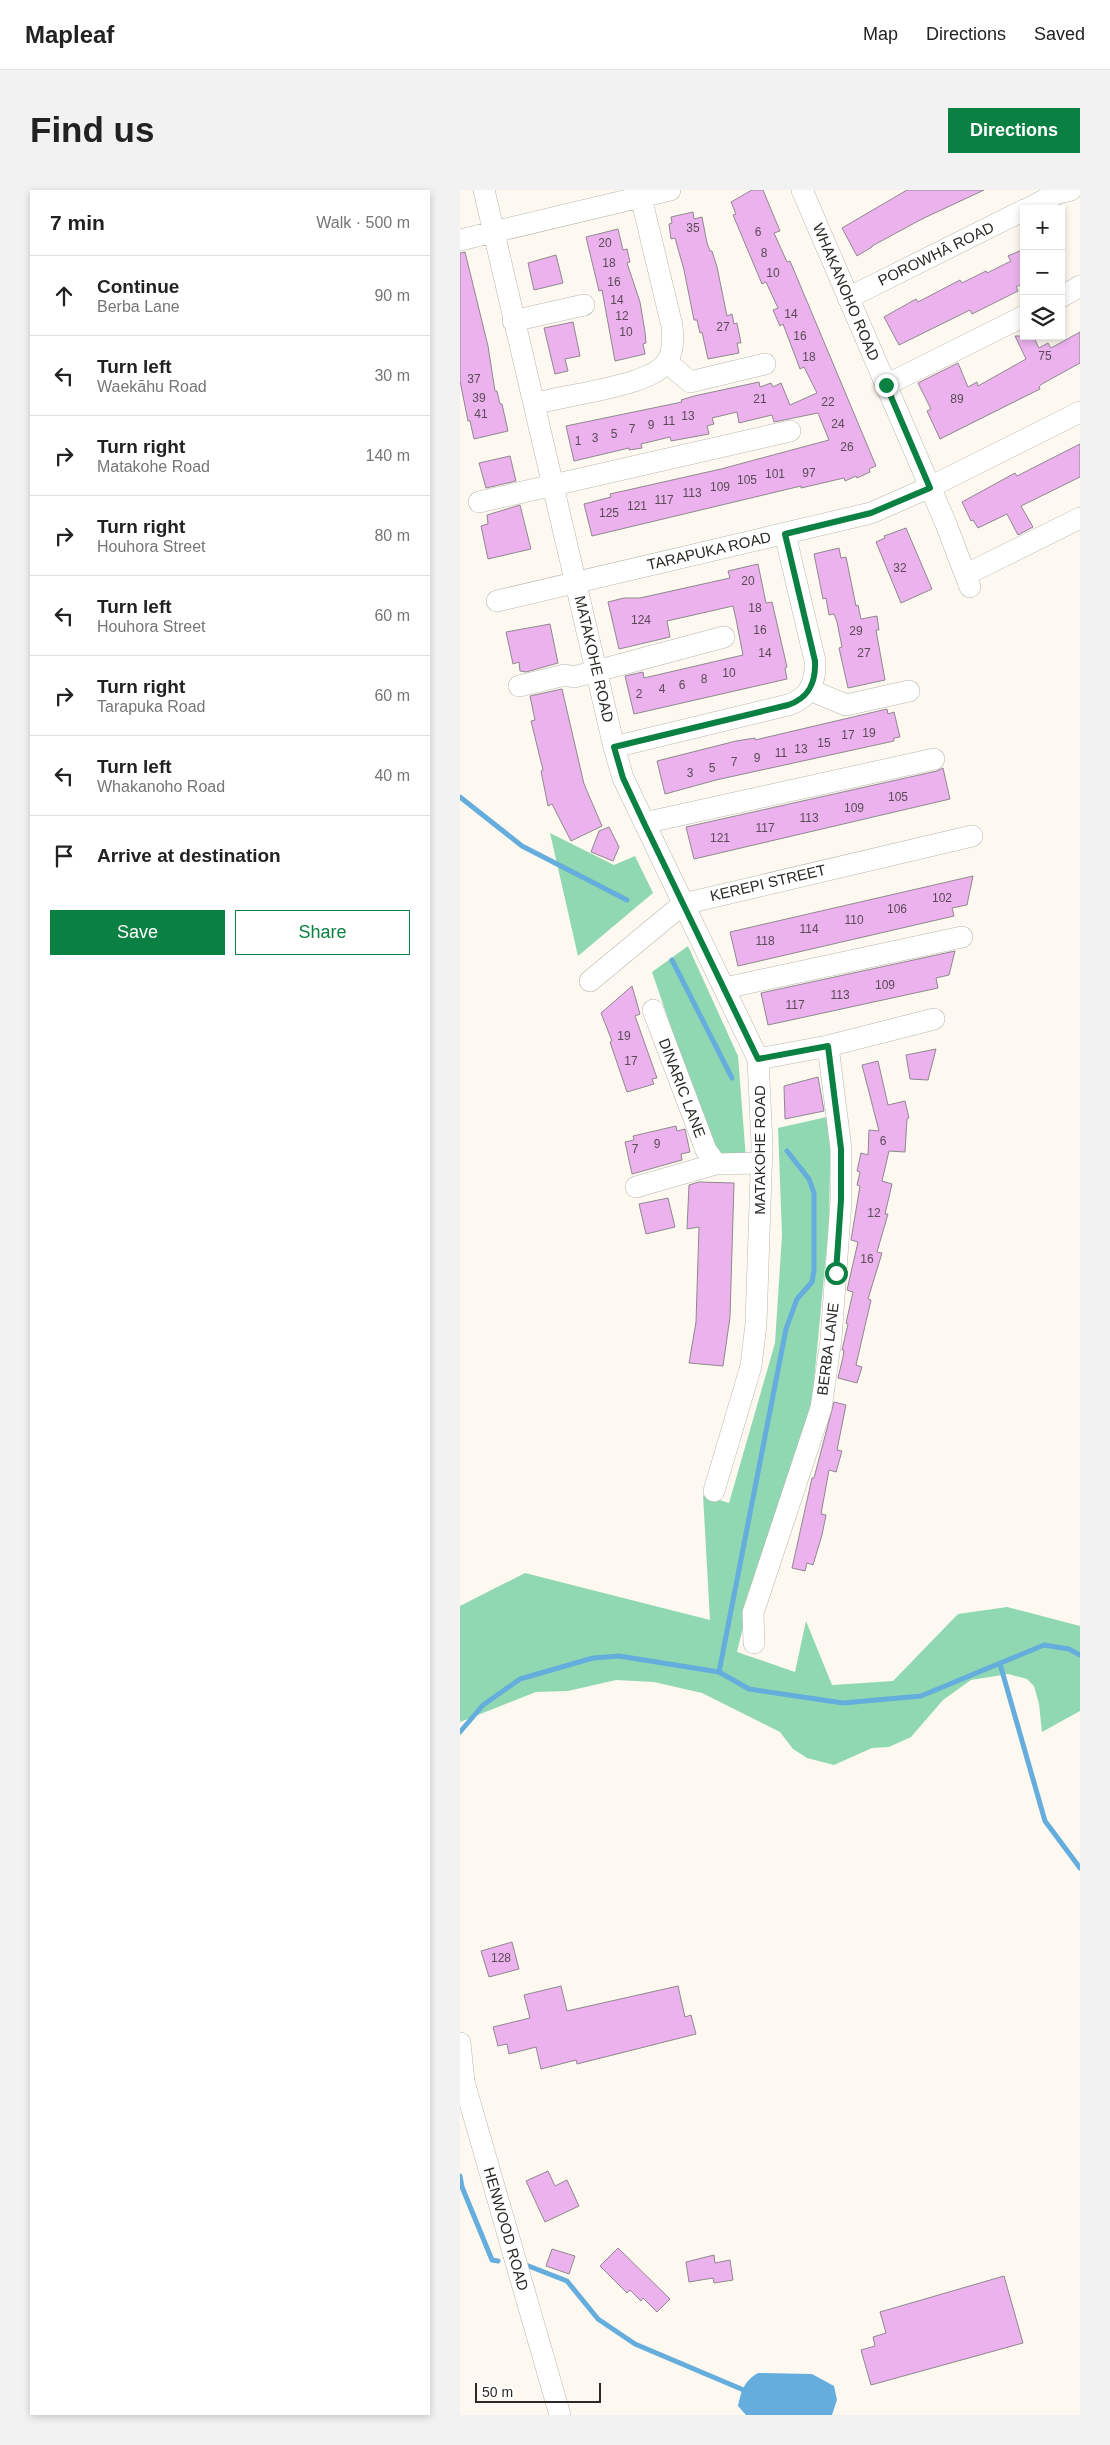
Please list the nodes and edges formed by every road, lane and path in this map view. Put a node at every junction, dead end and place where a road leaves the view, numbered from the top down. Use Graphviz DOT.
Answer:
graph roads {
  1 [pos="484,190"];
  2 [pos="670,190"];
  3 [pos="802,190"];
  4 [pos="1071,190"];
  5 [pos="641,197"];
  6 [pos="1035,205"];
  7 [pos="1020,212"];
  8 [pos="494,232"];
  9 [pos="460,240"];
  10 [pos="1080,286"];
  11 [pos="1064,295"];
  12 [pos="848,298"];
  13 [pos="584,305"];
  14 [pos="1020,318"];
  15 [pos="513,321"];
  16 [pos="667,362"];
  17 [pos="765,364"];
  18 [pos="886,385"];
  19 [pos="535,404"];
  20 [pos="1080,412"];
  21 [pos="790,431"];
  22 [pos="553,485"];
  23 [pos="930,488"];
  24 [pos="479,502"];
  25 [pos="1080,518"];
  26 [pos="785,534"];
  27 [pos="577,582"];
  28 [pos="496,601"];
  29 [pos="724,637"];
  30 [pos="596,670"];
  31 [pos="519,686"];
  32 [pos="810,690"];
  33 [pos="909,691"];
  34 [pos="614,747"];
  35 [pos="934,759"];
  36 [pos="644,823"];
  37 [pos="972,836"];
  38 [pos="683,904"];
  39 [pos="962,937"];
  40 [pos="590,981"];
  41 [pos="725,988"];
  42 [pos="653,1010"];
  43 [pos="934,1019"];
  44 [pos="828,1046"];
  45 [pos="758,1059"];
  46 [pos="760,1163"];
  47 [pos="716,1164"];
  48 [pos="636,1187"];
  49 [pos="714,1491"];
  50 [pos="754,1642"];
  51 [pos="460,2042"];
  52 [pos="560,2415"];
  1 -- 8 [label="street, MATAKOHE ROAD"];
  2 -- 5 [label="street"];
  3 -- 12 [label="street, WHAKANOHO ROAD"];
  4 -- 6 [label="street, POROWHĀ ROAD"];
  5 -- 8 [label="street"];
  5 -- 16 [label="street"];
  7 -- 12 [label="street, POROWHĀ ROAD"];
  8 -- 9 [label="street"];
  8 -- 15 [label="street, MATAKOHE ROAD"];
  10 -- 11 [label="street"];
  12 -- 18 [label="street, WHAKANOHO ROAD"];
  13 -- 15 [label="street"];
  14 -- 18 [label="street"];
  15 -- 19 [label="street, MATAKOHE ROAD"];
  16 -- 17 [label="street"];
  16 -- 19 [label="street"];
  18 -- 23 [label="street, WHAKANOHO ROAD"];
  19 -- 22 [label="street, MATAKOHE ROAD"];
  20 -- 23 [label="street, TARAPUKA ROAD"];
  21 -- 22 [label="street"];
  22 -- 24 [label="street"];
  22 -- 27 [label="street, MATAKOHE ROAD"];
  23 -- 25 [label="street, WHAKANOHO ROAD"];
  23 -- 26 [label="street, TARAPUKA ROAD"];
  26 -- 27 [label="street, TARAPUKA ROAD"];
  26 -- 32 [label="street"];
  27 -- 28 [label="street, TARAPUKA ROAD"];
  27 -- 30 [label="street, MATAKOHE ROAD"];
  29 -- 30 [label="street"];
  30 -- 31 [label="street"];
  30 -- 34 [label="street, MATAKOHE ROAD"];
  32 -- 33 [label="street"];
  32 -- 34 [label="street"];
  34 -- 36 [label="street, MATAKOHE ROAD"];
  35 -- 36 [label="street"];
  36 -- 38 [label="street, MATAKOHE ROAD"];
  37 -- 38 [label="street, KEREPI STREET"];
  38 -- 40 [label="street, KEREPI STREET"];
  38 -- 41 [label="street, MATAKOHE ROAD"];
  39 -- 41 [label="street"];
  41 -- 45 [label="street, MATAKOHE ROAD"];
  42 -- 47 [label="street, DINARIC LANE"];
  43 -- 44 [label="street"];
  44 -- 45 [label="street"];
  44 -- 50 [label="street, BERBA LANE"];
  45 -- 46 [label="street, MATAKOHE ROAD"];
  46 -- 47 [label="street"];
  46 -- 49 [label="street, MATAKOHE ROAD"];
  47 -- 48 [label="street"];
  51 -- 52 [label="street, HENWOOD ROAD"];
}
